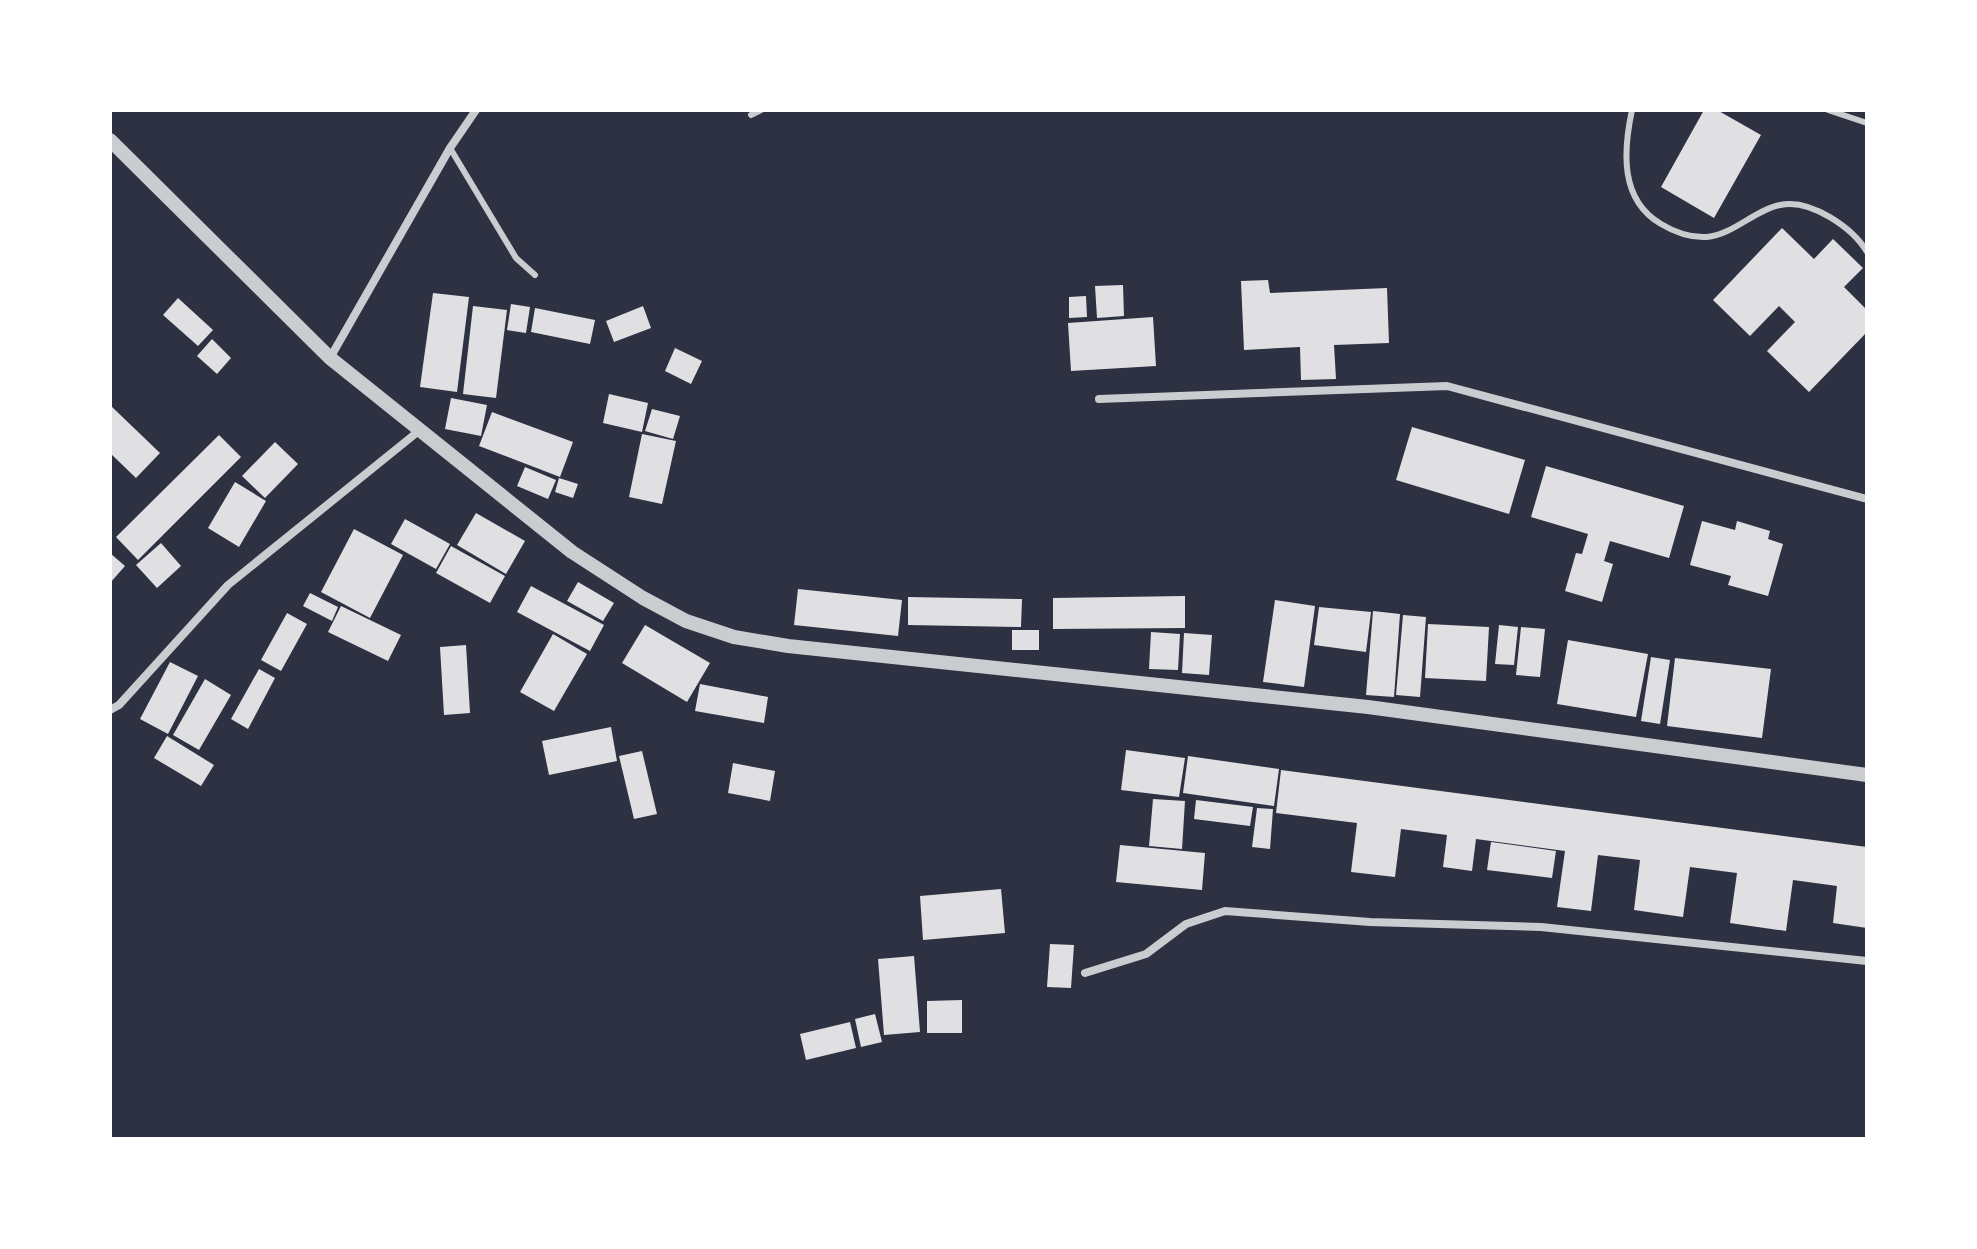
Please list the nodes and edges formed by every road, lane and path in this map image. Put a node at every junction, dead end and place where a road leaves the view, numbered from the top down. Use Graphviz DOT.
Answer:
graph roads {
  1 [pos="476,110"];
  2 [pos="761,110"];
  3 [pos="1632,110"];
  4 [pos="1828,110"];
  5 [pos="751,115"];
  6 [pos="1867,123"];
  7 [pos="110,140"];
  8 [pos="450,148"];
  9 [pos="1867,252"];
  10 [pos="535,275"];
  11 [pos="330,358"];
  12 [pos="1099,399"];
  13 [pos="420,430"];
  14 [pos="1867,499"];
  15 [pos="110,710"];
  16 [pos="1867,775"];
  17 [pos="1867,961"];
  18 [pos="1085,973"];
  1 -- 8 [label="street"];
  2 -- 5 [label="lane"];
  3 -- 9 [label="lane"];
  4 -- 6 [label="lane"];
  7 -- 11 [label="street"];
  8 -- 10 [label="lane"];
  8 -- 11 [label="street"];
  11 -- 13 [label="street"];
  12 -- 14 [label="street"];
  13 -- 15 [label="street"];
  13 -- 16 [label="street"];
  17 -- 18 [label="street"];
}
